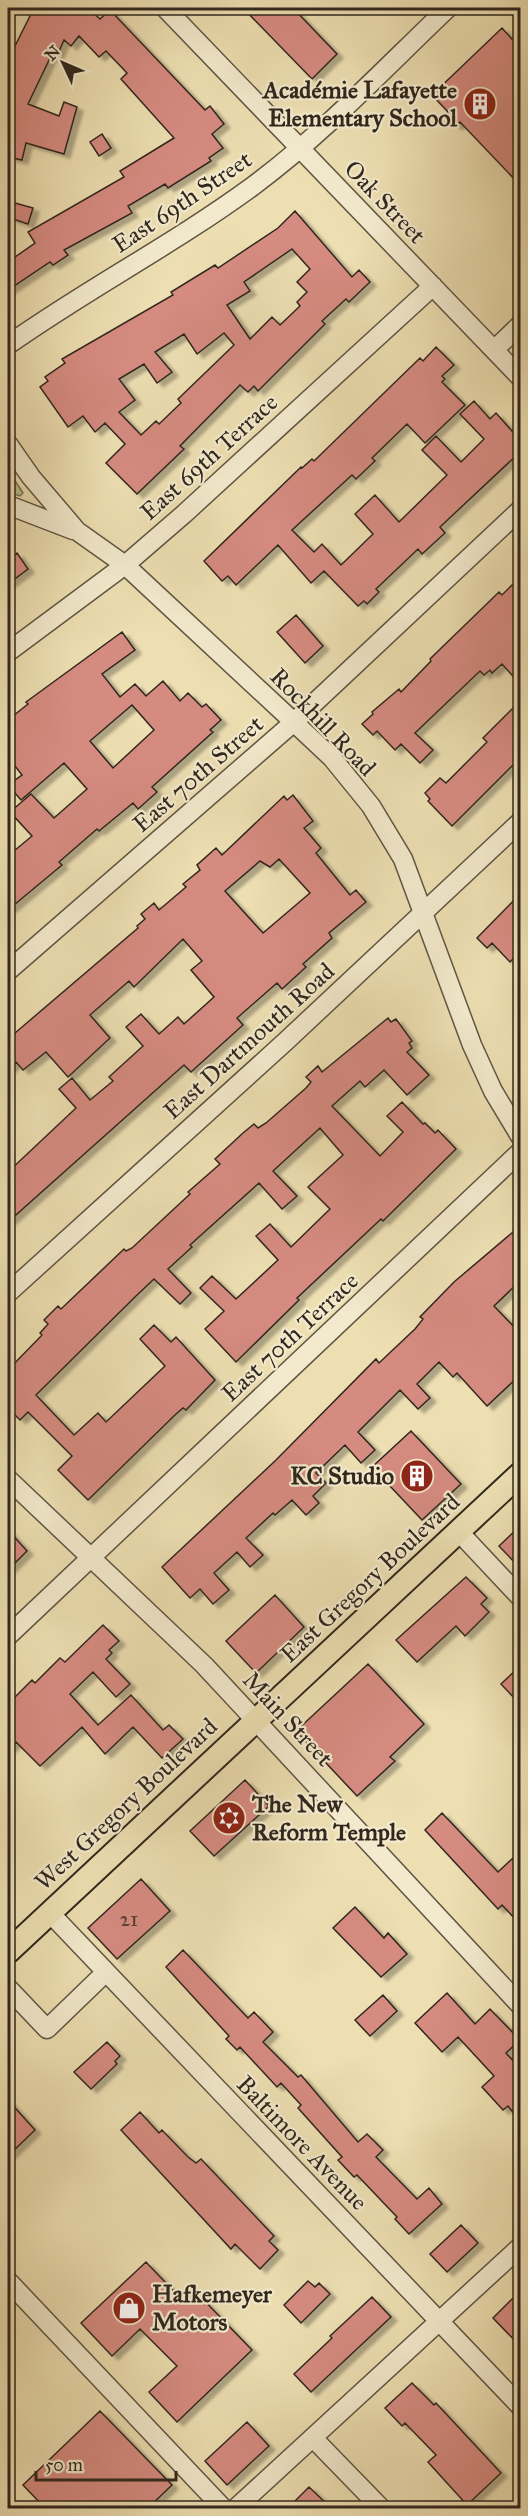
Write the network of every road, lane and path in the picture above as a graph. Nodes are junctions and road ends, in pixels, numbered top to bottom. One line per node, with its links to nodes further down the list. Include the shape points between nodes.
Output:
1 (165, 8): 3 (street, Oak Street)
2 (448, 8): 3 (street, East 69th Street)
3 (300, 148): 4 (street, Oak Street); 6 (street, East 69th Street, via 207,219)
4 (433, 286): 7 (street, Oak Street); 13 (street, East 69th Terrace)
5 (520, 325): 7 (street)
6 (8, 345)
7 (494, 350): 8 (street, Oak Street)
8 (520, 377)
9 (8, 444): 12 (street, Rockhill Road)
10 (8, 505): 12 (street)
11 (520, 510): 15 (street, East 70th Street)
12 (76, 531): 13 (street, Rockhill Road)
13 (125, 565): 14 (street, East 69th Terrace); 15 (street, Rockhill Road)
14 (8, 652)
15 (294, 722): 17 (street, Rockhill Road, via 332,758 370,806 403,859); 18 (street, East 70th Street)
16 (520, 822): 17 (street, East Dartmouth Road)
17 (422, 915): 19 (street, Rockhill Road, via 472,1046); 21 (street, East Dartmouth Road)
18 (8, 971)
19 (520, 1136)
20 (520, 1152): 25 (street, East 70th Terrace)
21 (8, 1293)
22 (520, 1474): 24 (main road, East Gregory Boulevard)
23 (8, 1479): 25 (street, Main Street)
24 (459, 1532): 26 (street); 28 (main road, East Gregory Boulevard)
25 (91, 1556): 27 (street, East 70th Terrace); 28 (street, Main Street)
26 (520, 1597)
27 (8, 1636)
28 (256, 1720): 29 (main road, West Gregory Boulevard); 33 (street, Main Street)
29 (50, 1912): 30 (main road, West Gregory Boulevard); 31 (street, Baltimore Avenue)
30 (8, 1952)
31 (106, 1972): 32 (street, via 47,2029); 36 (street, Baltimore Avenue)
32 (8, 1988)
33 (520, 2004)
34 (520, 2247): 36 (street)
35 (8, 2281): 39 (street)
36 (439, 2322): 37 (street, Baltimore Avenue); 38 (street)
37 (520, 2406)
38 (313, 2438): 40 (street); 41 (street)
39 (223, 2508)
40 (236, 2508)
41 (381, 2508)

